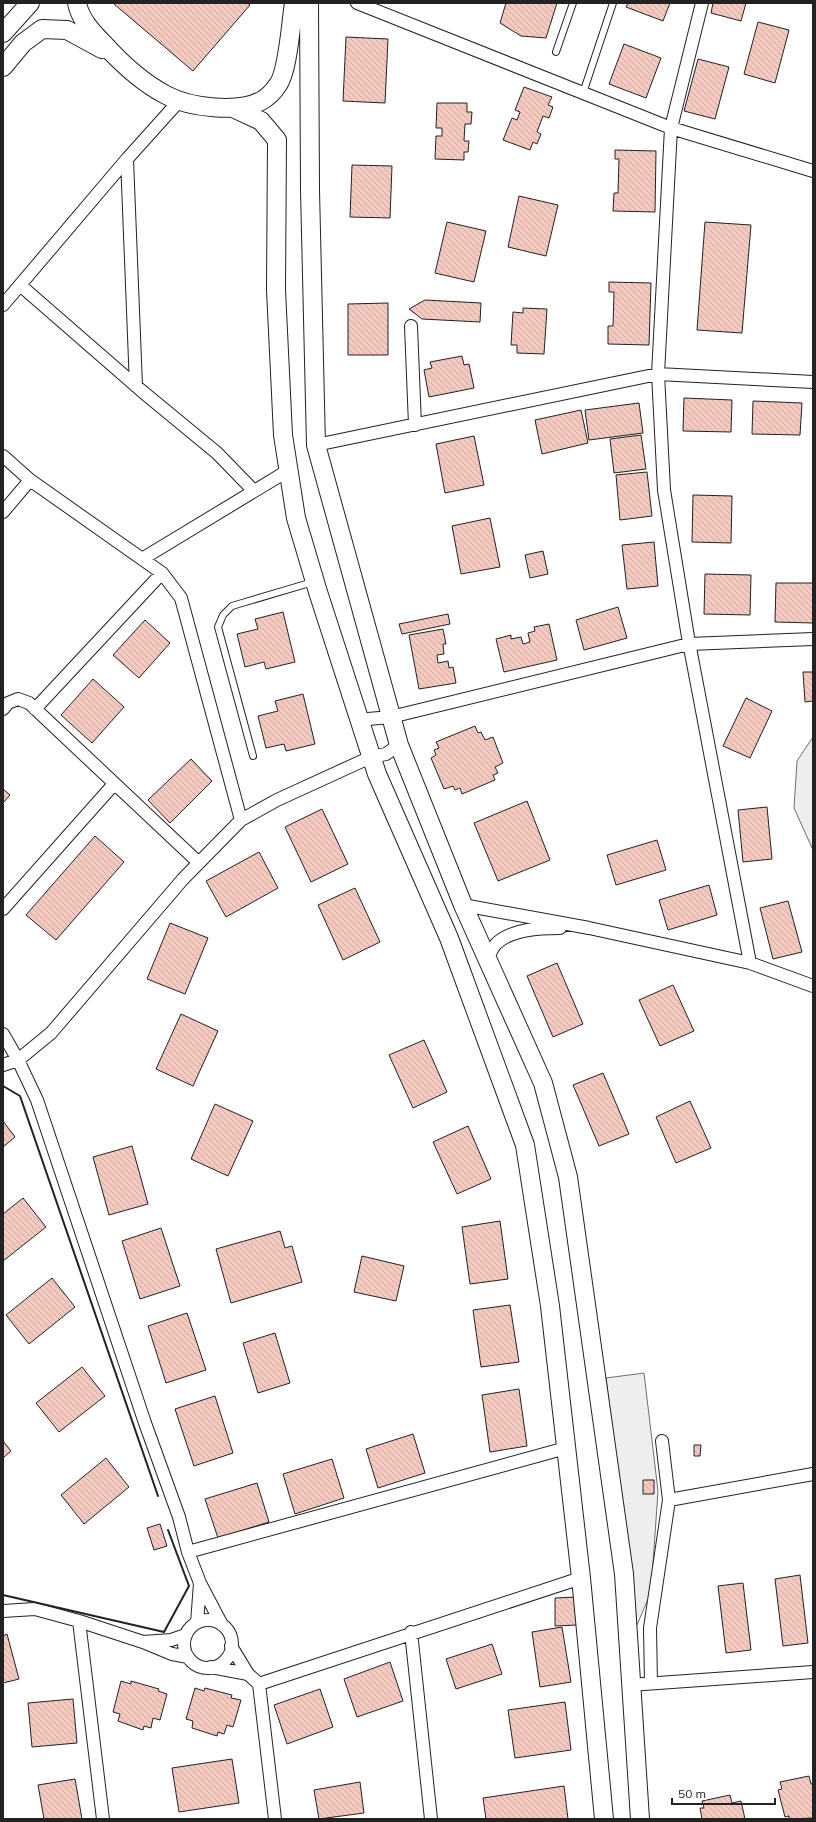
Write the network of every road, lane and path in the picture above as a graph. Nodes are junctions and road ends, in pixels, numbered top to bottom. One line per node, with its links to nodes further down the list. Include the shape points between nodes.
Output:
1 (30, 3): 9 (main road)
2 (77, 3): 11 (main road, via 79,12 91,30)
3 (294, 3): 15 (main road, via 285,67 278,85 262,100)
4 (309, 3): 26 (main road)
5 (357, 3): 13 (street)
6 (573, 3): 10 (lane)
7 (613, 3): 13 (lane)
8 (702, 3): 16 (street)
9 (3, 33)
10 (556, 52)
11 (113, 55): 12 (main road, via 67,30 42,29 23,43); 14 (main road, via 143,80 167,96)
12 (3, 67)
13 (583, 92): 16 (street)
14 (180, 100): 15 (main road); 17 (street)
15 (233, 108): 28 (main road, via 261,121 277,140 276,290 283,436)
16 (671, 128): 18 (street); 22 (street)
17 (126, 159): 19 (street); 24 (street)
18 (813, 171)
19 (20, 285): 20 (street); 24 (street)
20 (3, 305)
21 (411, 326): 25 (street)
22 (658, 374): 23 (street); 25 (street); 36 (street, via 664,490)
23 (813, 382)
24 (136, 386): 30 (street, via 218,453)
25 (415, 425): 26 (street)
26 (316, 445): 39 (main road)
27 (3, 456): 29 (street)
28 (289, 470): 30 (street); 34 (main road, via 296,518)
29 (30, 480): 31 (street); 32 (street)
30 (254, 490): 32 (street)
31 (3, 512)
32 (142, 559): 33 (street)
33 (162, 573): 37 (street); 45 (street, via 181,598)
34 (314, 581): 40 (main road); 42 (lane, via 232,606 218,626)
35 (813, 639): 36 (street)
36 (689, 644): 39 (street); 51 (street)
37 (35, 709): 38 (street, via 29,703 18,699 8,703); 44 (street)
38 (3, 710)
39 (391, 717): 40 (street, via 368,719); 41 (main road)
40 (360, 724): 43 (main road)
41 (399, 745): 43 (street, via 386,754); 47 (main road)
42 (253, 756)
43 (371, 758): 45 (street, via 277,800); 57 (main road, via 449,938 525,1145 550,1306)
44 (114, 784): 46 (street); 48 (street)
45 (241, 820): 46 (street)
46 (199, 863): 54 (street, via 51,1033)
47 (463, 905): 49 (street); 50 (main road)
48 (3, 909)
49 (589, 928): 50 (street, via 546,928 514,933 496,943); 51 (street)
50 (487, 959): 77 (main road, via 543,1084 568,1177 624,1574)
51 (750, 963): 52 (street)
52 (813, 986)
53 (3, 1034): 54 (street)
54 (18, 1060): 55 (street); 60 (street, via 38,1100)
55 (3, 1065)
56 (662, 1441): 59 (street)
57 (566, 1448): 60 (street); 61 (main road)
58 (813, 1474): 59 (street)
59 (669, 1500): 75 (street, via 650,1628)
60 (188, 1552): 62 (street)
61 (581, 1578): 67 (street); 81 (main road)
62 (200, 1583): 65 (street); 66 (street)
63 (3, 1611): 64 (street, via 35,1609)
64 (79, 1621): 69 (street); 78 (street)
65 (197, 1623): 66 (street, via 209,1620); 68 (street)
66 (222, 1625): 70 (street, via 230,1634)
67 (411, 1632): 76 (street); 80 (street)
68 (186, 1635): 69 (street, via 171,1640); 71 (street, via 185,1650)
69 (142, 1642): 71 (street)
70 (231, 1646): 72 (street, via 226,1658 220,1664); 74 (street)
71 (188, 1658): 72 (street, via 195,1664)
72 (211, 1667): 74 (street)
73 (813, 1672): 75 (street)
74 (248, 1674): 76 (street)
75 (652, 1683): 77 (street)
76 (259, 1684): 79 (street)
77 (630, 1685): 82 (main road)
78 (103, 1819)
79 (275, 1819)
80 (431, 1819)
81 (604, 1819)
82 (640, 1819)

